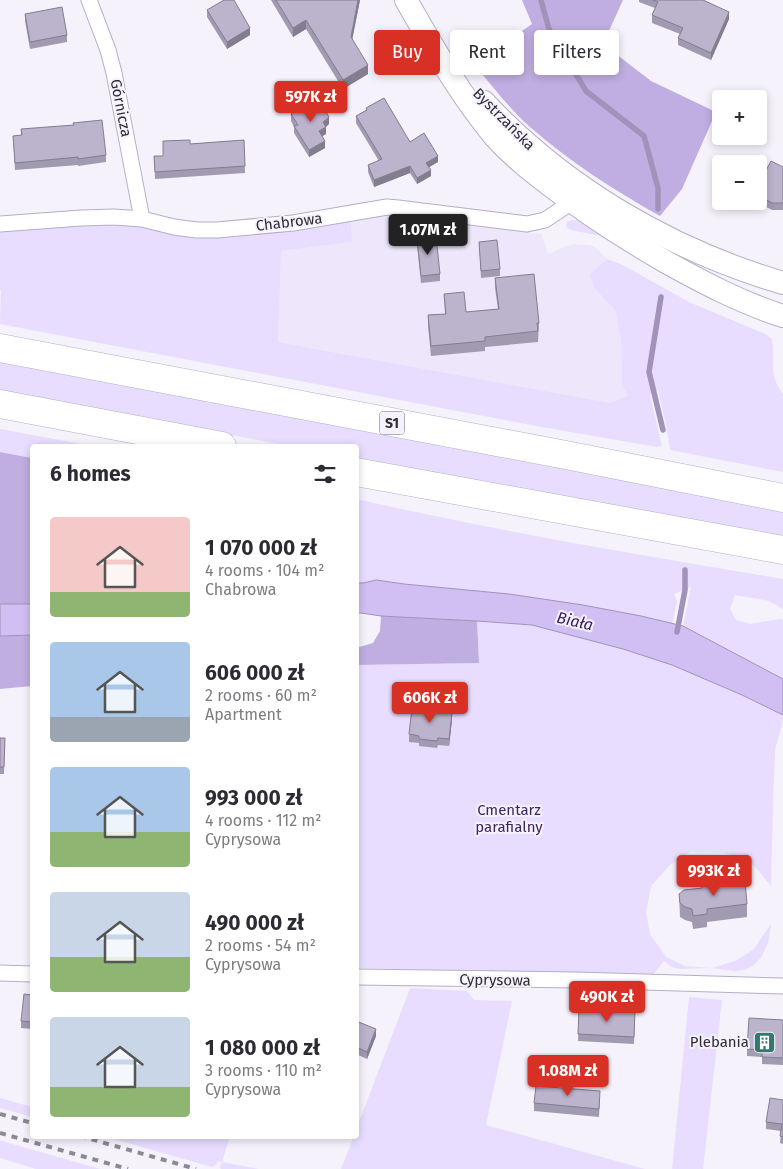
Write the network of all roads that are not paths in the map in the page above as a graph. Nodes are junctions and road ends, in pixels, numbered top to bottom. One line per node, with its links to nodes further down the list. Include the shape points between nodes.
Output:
1 (89, 0): 5 (street, Górnicza, via 114,73)
2 (406, 0): 3 (main road, Bystrzańska, via 473,90 500,119); 4 (main road, Bystrzańska, via 464,96 495,136 530,170)
3 (599, 199): 4 (street); 7 (main road, Bystrzańska, via 650,229 701,253)
4 (572, 202): 5 (street, Chabrowa, via 545,220 527,224 398,208 217,230 174,227); 8 (main road, Bystrzańska, via 612,230 688,274 731,296)
5 (142, 219): 6 (street, Chabrowa, via 81,218)
6 (0, 224)
7 (783, 283)
8 (783, 316)
9 (0, 348): 13 (highway, S1)
10 (0, 404): 11 (highway)
11 (211, 444)
12 (359, 473): 14 (highway)
13 (783, 498)
14 (778, 551)
15 (0, 973): 16 (street)
16 (30, 974)
17 (359, 977): 18 (street, Cyprysowa)
18 (783, 986)

